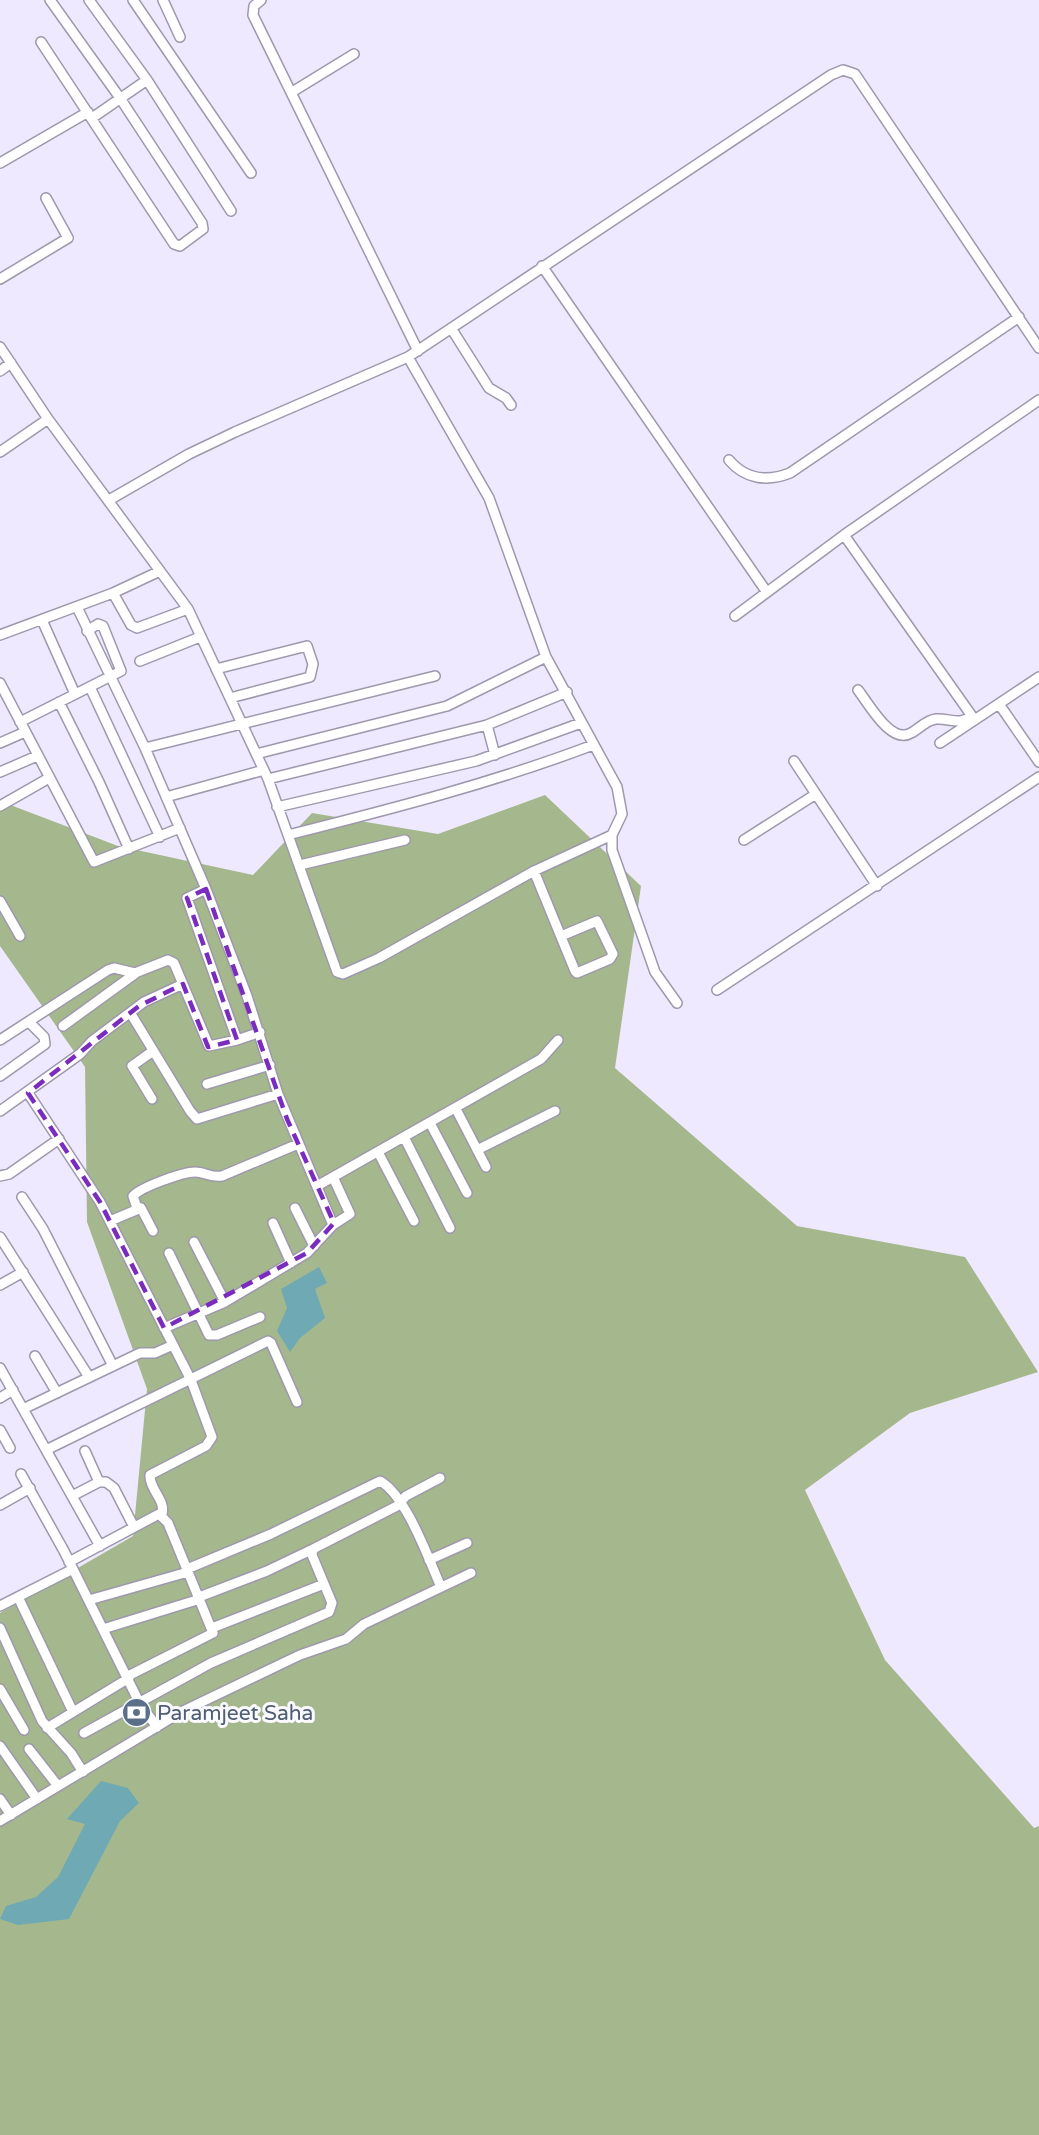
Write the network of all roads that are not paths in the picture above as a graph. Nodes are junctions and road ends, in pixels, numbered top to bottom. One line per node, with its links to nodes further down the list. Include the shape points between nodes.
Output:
1 (50, 0): 11 (street)
2 (89, 0): 9 (street)
3 (133, 0): 14 (street)
4 (163, 0): 6 (street)
5 (261, 0): 10 (street, via 254,6 253,15)
6 (180, 37)
7 (41, 42): 12 (street)
8 (354, 54): 10 (street)
9 (147, 80): 11 (street); 16 (street)
10 (292, 92): 23 (street)
11 (120, 98): 12 (street); 12 (street, via 204,226 180,246 174,244)
12 (90, 115): 13 (street)
13 (0, 163)
14 (251, 173)
15 (46, 198): 18 (street, via 68,238)
16 (231, 212)
17 (542, 266): 19 (street, via 831,75 848,71 855,74); 20 (street); 35 (street)
18 (0, 279)
19 (1019, 317): 22 (street); 31 (street, via 790,473 749,476)
20 (451, 328): 23 (street); 28 (street, via 489,388)
21 (0, 347): 25 (street)
22 (1039, 348)
23 (418, 351): 24 (street)
24 (408, 357): 32 (street, via 226,437); 44 (street, via 489,498)
25 (11, 363): 26 (street); 29 (street)
26 (0, 371)
27 (1039, 400): 33 (street)
28 (511, 405)
29 (48, 419): 30 (street); 32 (street)
30 (0, 452)
31 (729, 460)
32 (109, 500): 34 (street)
33 (844, 535): 35 (street); 59 (street)
34 (160, 571): 36 (street); 38 (street)
35 (766, 591): 39 (street)
36 (113, 593): 37 (street); 38 (street, via 131,625 137,628)
37 (77, 607): 40 (street); 41 (street)
38 (188, 609): 43 (street)
39 (735, 616)
40 (42, 620): 42 (street); 54 (street)
41 (87, 631): 47 (street); 47 (street, via 98,624 103,626 122,668)
42 (0, 635)
43 (200, 637): 45 (street); 46 (street)
44 (546, 657): 53 (street); 69 (street, via 447,706)
45 (140, 661)
46 (216, 669): 56 (street); 56 (street, via 307,646 313,664 310,677)
47 (110, 676): 51 (street); 68 (street)
48 (435, 676): 61 (street)
49 (1039, 677): 58 (street)
50 (0, 683): 55 (street)
51 (90, 687): 54 (street); 85 (street)
52 (858, 690): 59 (street, via 890,730 900,736 911,734 932,720 962,721)
53 (567, 692): 62 (street); 63 (street)
54 (75, 694): 57 (street)
55 (3, 696): 60 (street)
56 (230, 698): 61 (street)
57 (58, 702): 60 (street); 88 (street)
58 (999, 704): 59 (street); 73 (street)
59 (973, 717): 66 (street)
60 (20, 722): 64 (street)
61 (243, 722): 68 (street); 69 (street)
62 (581, 723): 67 (street); 70 (street)
63 (488, 725): 70 (street); 75 (street)
64 (25, 732): 65 (street); 71 (street)
65 (0, 743)
66 (940, 743)
67 (593, 745): 83 (street, via 431,799); 84 (street, via 621,798 622,814)
68 (145, 748): 79 (street)
69 (256, 754): 75 (street)
70 (495, 755): 81 (street)
71 (37, 756): 74 (street); 77 (street)
72 (794, 761): 78 (street)
73 (1039, 762)
74 (0, 772)
75 (266, 775): 79 (street); 81 (street)
76 (1039, 777): 91 (street)
77 (49, 778): 80 (street); 88 (street, via 92,860 97,862)
78 (816, 794): 87 (street); 91 (street)
79 (166, 796): 82 (street)
80 (0, 806)
81 (277, 807): 83 (street)
82 (180, 828): 85 (street); 92 (street)
83 (288, 835): 89 (street)
84 (612, 835): 90 (street); 99 (street, via 617,869 655,972)
85 (160, 837): 88 (street)
86 (405, 840): 89 (street)
87 (744, 840)
88 (129, 849)
89 (300, 865): 90 (street, via 334,970 342,974 379,958)
90 (534, 871): 95 (street)
91 (877, 886): 98 (street)
92 (206, 889): 103 (street); 105 (street, via 189,896 188,901)
93 (0, 901): 94 (street)
94 (20, 936)
95 (561, 936): 95 (street, via 597,921 612,957 577,973)
96 (136, 972): 97 (street, via 170,960); 101 (street, via 111,969); 102 (street)
97 (183, 984): 100 (street, via 149,999); 105 (street, via 209,1046)
98 (717, 990)
99 (677, 1003)
100 (131, 1014): 107 (street); 111 (street)
101 (29, 1022): 104 (street); 109 (street, via 44,1037 45,1044)
102 (63, 1026)
103 (260, 1032): 105 (street); 108 (street)
104 (0, 1040)
105 (237, 1040)
106 (558, 1040): 114 (street, via 541,1059)
107 (153, 1050): 112 (street, via 198,1119); 113 (street, via 132,1066)
108 (270, 1065): 110 (street); 112 (street)
109 (0, 1076)
110 (207, 1084)
111 (28, 1093): 115 (street); 119 (street)
112 (278, 1094): 120 (street)
113 (152, 1099)
114 (456, 1109): 117 (street); 121 (street)
115 (0, 1111)
116 (555, 1112): 121 (street)
117 (430, 1123): 118 (street); 127 (street)
118 (404, 1137): 122 (street); 135 (street)
119 (59, 1139): 124 (street, via 9,1174); 131 (street)
120 (298, 1143): 126 (street); 129 (street, via 222,1176 196,1172 143,1189 133,1196)
121 (477, 1150): 123 (street)
122 (378, 1152): 125 (street); 132 (street)
123 (486, 1167)
124 (0, 1176)
125 (333, 1177): 126 (street); 134 (street, via 350,1214)
126 (317, 1186): 134 (street)
127 (467, 1194)
128 (22, 1197): 151 (street, via 43,1229)
129 (137, 1208): 131 (street); 136 (street, via 142,1209)
130 (295, 1208): 139 (street)
131 (110, 1221): 148 (street)
132 (414, 1221)
133 (273, 1223): 142 (street)
134 (333, 1225): 139 (street)
135 (450, 1228)
136 (153, 1231)
137 (0, 1237): 140 (street)
138 (194, 1242): 145 (street)
139 (314, 1246): 142 (street)
140 (4, 1252): 143 (street)
141 (169, 1253): 146 (street)
142 (291, 1263): 145 (street)
143 (23, 1272): 144 (street); 153 (street)
144 (0, 1285)
145 (225, 1302): 146 (street)
146 (197, 1315): 147 (street, via 212,1336); 148 (street)
147 (260, 1317)
148 (164, 1328): 149 (street)
149 (173, 1345): 151 (street, via 155,1353 140,1353); 154 (street)
150 (35, 1356): 156 (street)
151 (113, 1366): 153 (street)
152 (0, 1368): 155 (street)
153 (89, 1377): 156 (street)
154 (190, 1380): 158 (street, via 270,1341); 162 (street); 171 (street, via 212,1440 150,1475 163,1506)
155 (12, 1390): 157 (street); 159 (street)
156 (57, 1393): 159 (street)
157 (0, 1398)
158 (297, 1402)
159 (23, 1409): 162 (street)
160 (0, 1430): 161 (street)
161 (10, 1448)
162 (46, 1450): 168 (street)
163 (85, 1451): 166 (street)
164 (21, 1474): 167 (street)
165 (440, 1478): 169 (street, via 406,1496)
166 (99, 1482): 168 (street); 172 (street, via 114,1488)
167 (30, 1488): 170 (street); 177 (street)
168 (72, 1496): 174 (street)
169 (400, 1504): 175 (street); 176 (street); 178 (street, via 380,1481)
170 (0, 1505)
171 (162, 1515): 172 (street); 178 (street)
172 (134, 1527): 174 (street)
173 (467, 1543): 176 (street)
174 (100, 1546): 177 (street)
175 (313, 1549): 180 (street, via 312,1556); 183 (street)
176 (429, 1560): 181 (street)
177 (71, 1565): 182 (street); 184 (street)
178 (187, 1570): 183 (street); 184 (street)
179 (471, 1573): 181 (street)
180 (324, 1584): 187 (street); 191 (street, via 333,1606 329,1612 211,1663)
181 (441, 1587): 193 (street, via 364,1624 346,1639 300,1655)
182 (18, 1597): 185 (street); 192 (street)
183 (199, 1598): 187 (street); 188 (street)
184 (89, 1600): 188 (street)
185 (0, 1606)
186 (0, 1628): 194 (street)
187 (212, 1628): 189 (street, via 211,1634)
188 (103, 1629): 189 (street)
189 (128, 1677): 191 (street); 192 (street)
190 (0, 1689): 195 (street)
191 (139, 1702): 193 (street); 196 (street)
192 (74, 1712): 194 (street)
193 (157, 1727): 199 (street)
194 (47, 1728): 199 (street)
195 (24, 1730)
196 (84, 1733)
197 (0, 1746): 202 (street)
198 (29, 1749): 200 (street)
199 (82, 1772): 200 (street)
200 (57, 1786): 202 (street)
201 (0, 1799): 203 (street)
202 (37, 1799): 203 (street)
203 (11, 1815): 204 (street)
204 (0, 1821)

